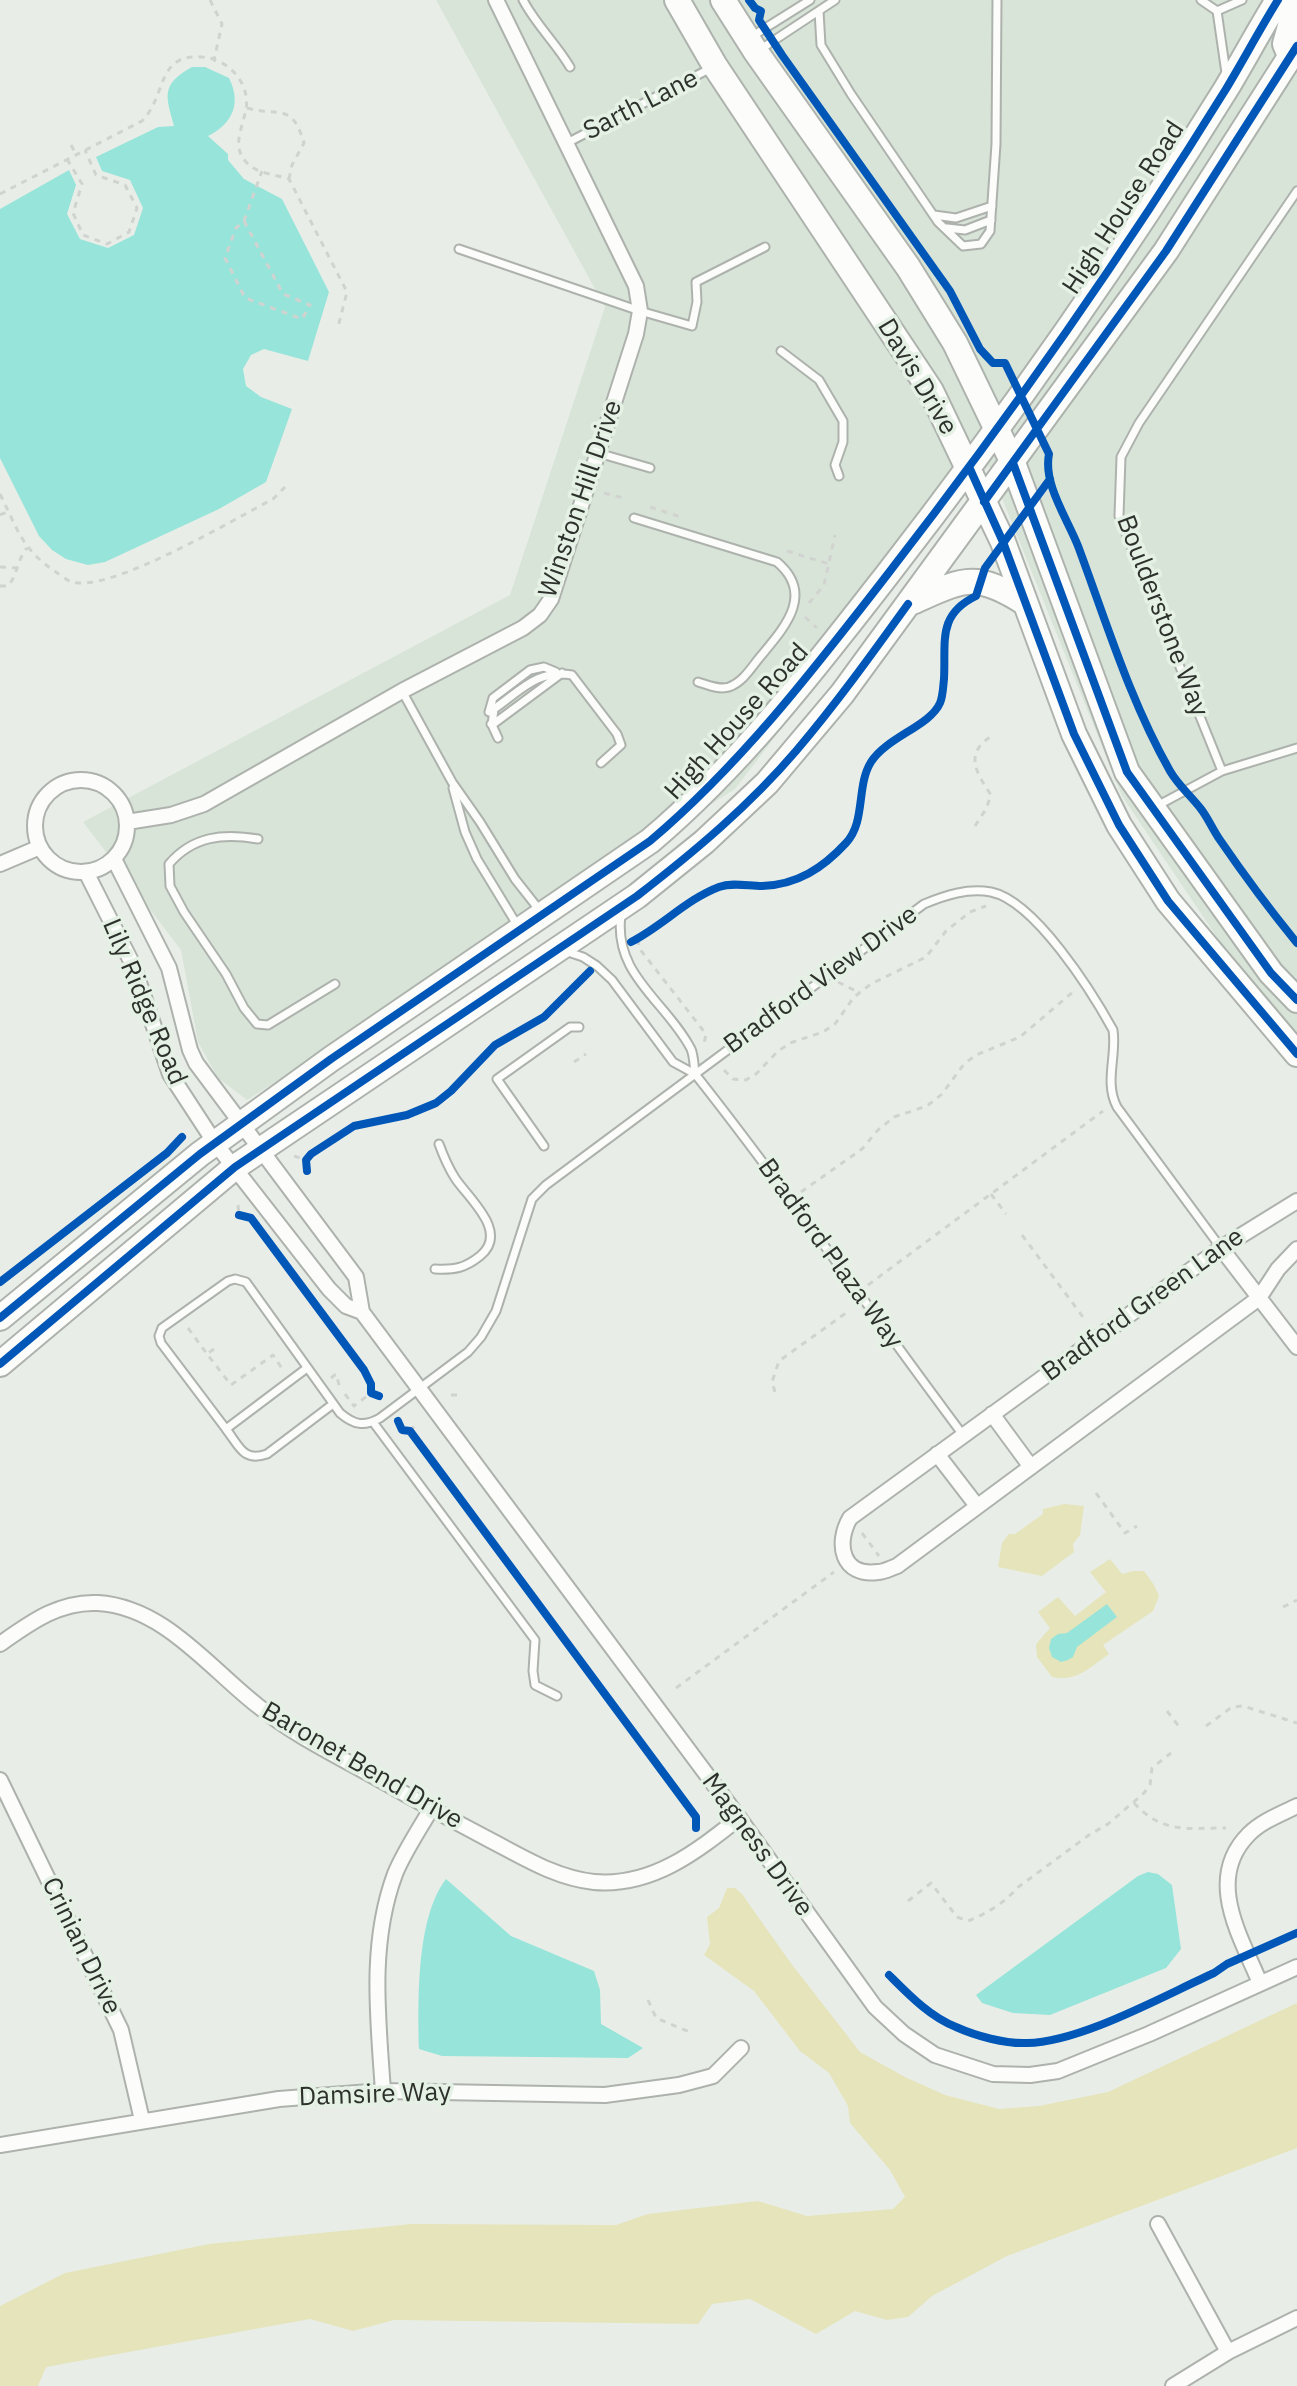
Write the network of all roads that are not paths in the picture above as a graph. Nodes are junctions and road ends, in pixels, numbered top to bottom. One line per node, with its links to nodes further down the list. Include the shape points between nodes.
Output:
1 (496, 0): 19 (street, Winston Hill Drive)
2 (523, 0): 17 (lane)
3 (677, 0): 16 (main road, Davis Drive)
4 (723, 0): 14 (main road, Davis Drive)
5 (810, 0): 14 (lane)
6 (835, 0): 12 (lane)
7 (997, 0): 21 (lane)
8 (1201, 0): 13 (lane)
9 (1242, 0): 13 (lane)
10 (1278, 0): 18 (main road, High House Road)
11 (1297, 1): 15 (main road, via 1285,44)
12 (819, 11): 14 (lane); 22 (lane, via 821,45)
13 (1217, 11): 18 (lane)
14 (752, 45): 29 (main road, Davis Drive, via 908,267 955,343)
15 (1295, 55): 31 (main road, High House Road, via 1166,251)
16 (715, 66): 19 (lane, Sarth Lane); 33 (main road, Davis Drive, via 931,391)
17 (570, 67)
18 (1227, 87): 29 (main road, High House Road)
19 (567, 143): 27 (street, Winston Hill Drive, via 636,286)
20 (1297, 191): 46 (lane, Boulderstone Way, via 1121,457 1119,516)
21 (992, 206): 22 (lane, via 956,218); 23 (lane)
22 (934, 215): 24 (lane)
23 (991, 220): 24 (lane, via 965,230); 24 (lane, via 981,244 963,246)
24 (945, 228)
25 (765, 247): 27 (lane, via 696,282 692,326)
26 (459, 249): 27 (lane)
27 (640, 311): 30 (street, Winston Hill Drive)
28 (781, 351): 34 (lane, via 819,380 843,421 835,465)
29 (997, 430): 31 (main road, Davis Drive); 33 (main road, High House Road)
30 (598, 453): 32 (lane); 41 (street, Winston Hill Drive, via 551,599 540,615)
31 (1013, 463): 35 (main road, High House Road); 48 (main road, Davis Drive, via 1127,772)
32 (650, 468)
33 (970, 469): 35 (main road, Davis Drive); 56 (main road, High House Road, via 792,697 693,805)
34 (839, 476)
35 (984, 502): 37 (main road, Davis Drive); 38 (main road, High House Road)
36 (634, 518): 40 (lane, via 777,562 789,574 793,614 749,671 730,687)
37 (1025, 603): 38 (main road, via 982,580 957,583); 62 (main road, Davis Drive, via 1074,734 1119,825 1168,901)
38 (908, 604): 55 (main road, High House Road, via 767,783 682,861)
39 (559, 672): 42 (lane); 42 (lane, via 530,670 493,698 488,716); 45 (lane, via 572,675 617,734 621,745)
40 (698, 682)
41 (402, 691): 47 (lane); 49 (street, Winston Hill Drive, via 204,804)
42 (492, 725): 43 (lane)
43 (498, 738)
44 (1297, 748): 46 (lane)
45 (601, 763)
46 (1222, 771): 48 (lane)
47 (452, 782): 56 (lane); 57 (lane, via 477,859)
48 (1153, 809): 60 (main road, Davis Drive, via 1271,973)
49 (127, 822): 51 (street, via 109,790 73,781 52,791 38,811); 52 (street, via 126,837)
50 (258, 839): 59 (lane, via 232,835 200,841 169,864 170,886 257,1024 268,1025)
51 (40, 847): 53 (street); 54 (street, via 57,866)
52 (114, 859): 54 (street); 64 (street, Lily Ridge Road, via 169,968 196,1063)
53 (0, 864)
54 (86, 872): 65 (street, Lily Ridge Road, via 139,980 170,1074)
55 (622, 905): 58 (main road, High House Road); 63 (lane, Bradford Plaza Way, via 621,949 692,1051)
56 (543, 916): 57 (main road, High House Road)
57 (521, 931): 64 (main road, High House Road)
58 (559, 949): 63 (lane, Bradford Plaza Way, via 597,966 673,1062); 68 (main road, High House Road)
59 (335, 984)
60 (1297, 1000)
61 (579, 1027): 67 (lane, via 570,1027 497,1079)
62 (1297, 1054)
63 (695, 1074): 71 (lane, Bradford View Drive, via 924,904 942,896 994,893 1042,927 1113,1030 1111,1095); 80 (lane, Bradford View Drive, via 532,1199 496,1311 481,1337); 85 (lane, Bradford Plaza Way)
64 (240, 1124): 65 (main road, High House Road); 68 (street, Lily Ridge Road)
65 (215, 1143): 69 (street, Lily Ridge Road); 76 (main road, High House Road)
66 (439, 1144): 73 (lane, via 453,1176 487,1219 491,1240 466,1267)
67 (544, 1146)
68 (260, 1151): 69 (main road, High House Road); 75 (street, Magness Drive, via 356,1277)
69 (235, 1167): 75 (street, Magness Drive, via 329,1289 346,1306); 78 (main road, High House Road)
70 (1297, 1201): 71 (street, Bradford Green Lane)
71 (1221, 1248): 74 (street); 82 (street, Bradford Green Lane)
72 (1297, 1249): 74 (street, Bradford Green Lane)
73 (435, 1269)
74 (1259, 1298): 77 (street); 87 (street, Bradford Green Lane)
75 (362, 1312): 80 (street, Magness Drive)
76 (0, 1318)
77 (1297, 1347)
78 (0, 1364)
79 (307, 1368): 81 (lane); 84 (lane); 84 (lane, via 241,1280 228,1281 162,1328 161,1343)
80 (419, 1387): 83 (lane, Bradford View Drive); 94 (street, Magness Drive)
81 (333, 1404): 83 (lane, via 350,1421); 84 (lane, via 254,1459)
82 (992, 1414): 85 (street, Bradford Green Lane); 87 (street)
83 (373, 1422): 90 (lane, via 535,1640 535,1685)
84 (226, 1429)
85 (963, 1435): 86 (street, Bradford Green Lane)
86 (937, 1454): 88 (street); 88 (street, Bradford Green Lane, via 850,1518 840,1543 847,1561 866,1572 897,1566)
87 (1031, 1467): 88 (street, Bradford Green Lane)
88 (977, 1506)
89 (0, 1644): 93 (street, Baronet Bend Drive, via 35,1619 79,1604 99,1603 142,1614 299,1734)
90 (557, 1696)
91 (0, 1780): 99 (street, Crinian Drive, via 121,2030)
92 (1297, 1806): 96 (street, via 1249,1833 1229,1874 1226,1889 1232,1918)
93 (431, 1809): 94 (street, Baronet Bend Drive, via 537,1865 594,1882 651,1876 683,1860); 98 (street, via 396,1873 381,1928 376,1968)
94 (739, 1818): 96 (street, Magness Drive, via 875,2007 935,2055 993,2074 1058,2071)
95 (1297, 1967): 96 (street, Magness Drive)
96 (1260, 1983)
97 (741, 2048): 98 (street, Damsire Way, via 713,2076 605,2095)
98 (383, 2091): 99 (street, Damsire Way, via 279,2099)
99 (142, 2120): 100 (street, Damsire Way)
100 (0, 2145)
101 (1158, 2224): 103 (street)
102 (1297, 2318): 103 (street)
103 (1228, 2352): 104 (street)
104 (1173, 2386)

